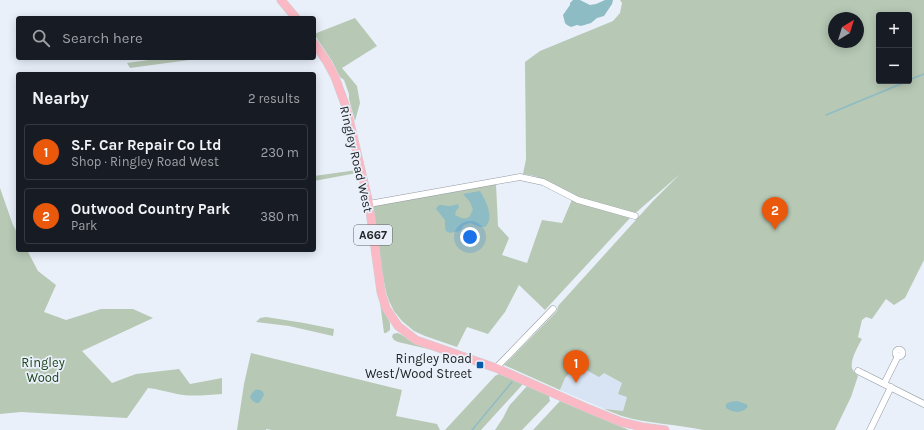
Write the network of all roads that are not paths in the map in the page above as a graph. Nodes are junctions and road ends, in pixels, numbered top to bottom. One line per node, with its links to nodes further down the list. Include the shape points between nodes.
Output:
1 (281, 0): 2 (main road)
2 (294, 16)
3 (316, 46): 4 (main road, Ringley Road West / A667, via 336,78 342,94)
4 (369, 204): 5 (street, via 520,177 543,182 578,200); 8 (main road, Ringley Road West / A667, via 381,292 386,308 398,326 416,340)
5 (635, 216)
6 (553, 309): 8 (street)
7 (898, 356): 10 (street)
8 (496, 368): 13 (main road, Ringley Road West / A667, via 621,422)
9 (858, 371): 10 (street)
10 (884, 384): 11 (street)
11 (890, 387): 12 (street); 14 (street)
12 (924, 404)
13 (665, 430)
14 (870, 430)

